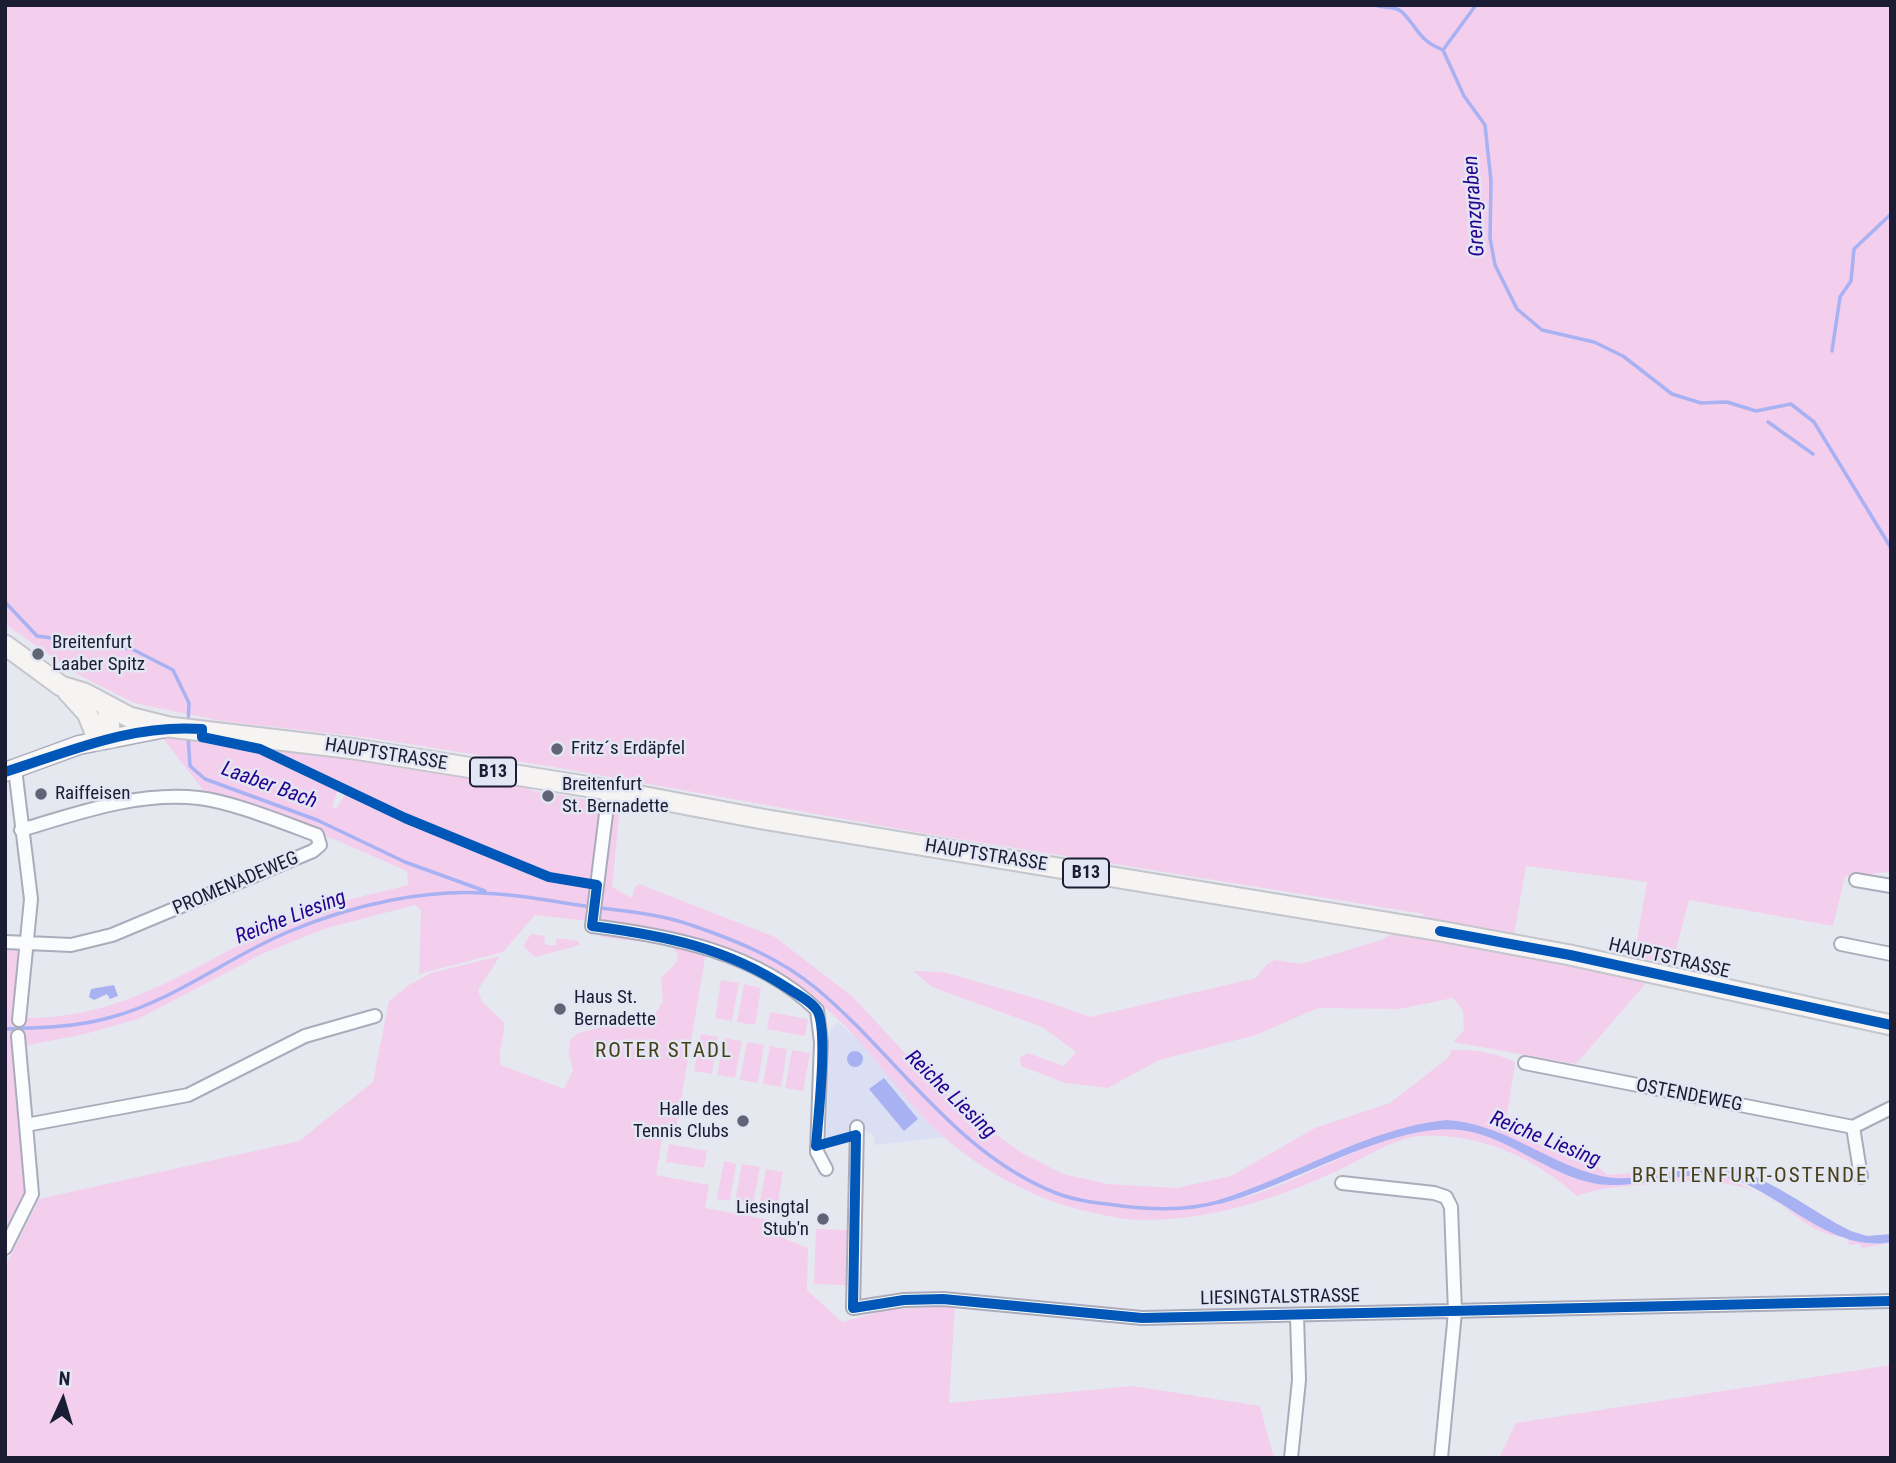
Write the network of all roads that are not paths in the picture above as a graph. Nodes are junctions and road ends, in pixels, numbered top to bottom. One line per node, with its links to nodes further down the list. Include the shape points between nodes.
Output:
1 (5, 645): 2 (main road, B13)
2 (61, 686): 3 (main road, B13, via 84,693); 5 (main road)
3 (107, 708): 4 (main road, B13); 5 (main road)
4 (170, 727): 5 (main road); 7 (main road, HAUPTSTRASSE / B13, via 355,749)
5 (104, 739): 6 (main road)
6 (10, 770): 8 (street)
7 (609, 790): 17 (main road, HAUPTSTRASSE / B13, via 1508,943); 24 (street, via 592,926 663,935 723,954 773,979 817,1010 821,1042 816,1146)
8 (21, 830): 12 (street, via 30,899); 12 (street, PROMENADEWEG, via 121,803 184,797 221,803 320,839 313,851 113,935 71,945)
9 (1856, 880): 10 (street)
10 (1891, 886)
11 (5, 942): 12 (street, PROMENADEWEG)
12 (26, 943): 16 (street)
13 (1841, 944): 14 (street)
14 (1891, 954)
15 (375, 1016): 21 (street, via 305,1036 188,1095)
16 (19, 1020)
17 (1891, 1025)
18 (18, 1036): 21 (street)
19 (1525, 1063): 23 (street, OSTENDEWEG)
20 (1891, 1108): 23 (street)
21 (26, 1125): 27 (street, via 32,1194)
22 (857, 1127): 30 (street, LIESINGTALSTRASSE, via 853,1308 943,1299 1142,1318)
23 (1853, 1127): 25 (street)
24 (827, 1169)
25 (1861, 1177)
26 (1342, 1183): 29 (street, via 1446,1197 1451,1208)
27 (5, 1248)
28 (1891, 1301): 29 (street, LIESINGTALSTRASSE)
29 (1455, 1312): 30 (street, LIESINGTALSTRASSE); 32 (street)
30 (1297, 1316): 31 (street, via 1299,1380)
31 (1291, 1458)
32 (1441, 1458)

